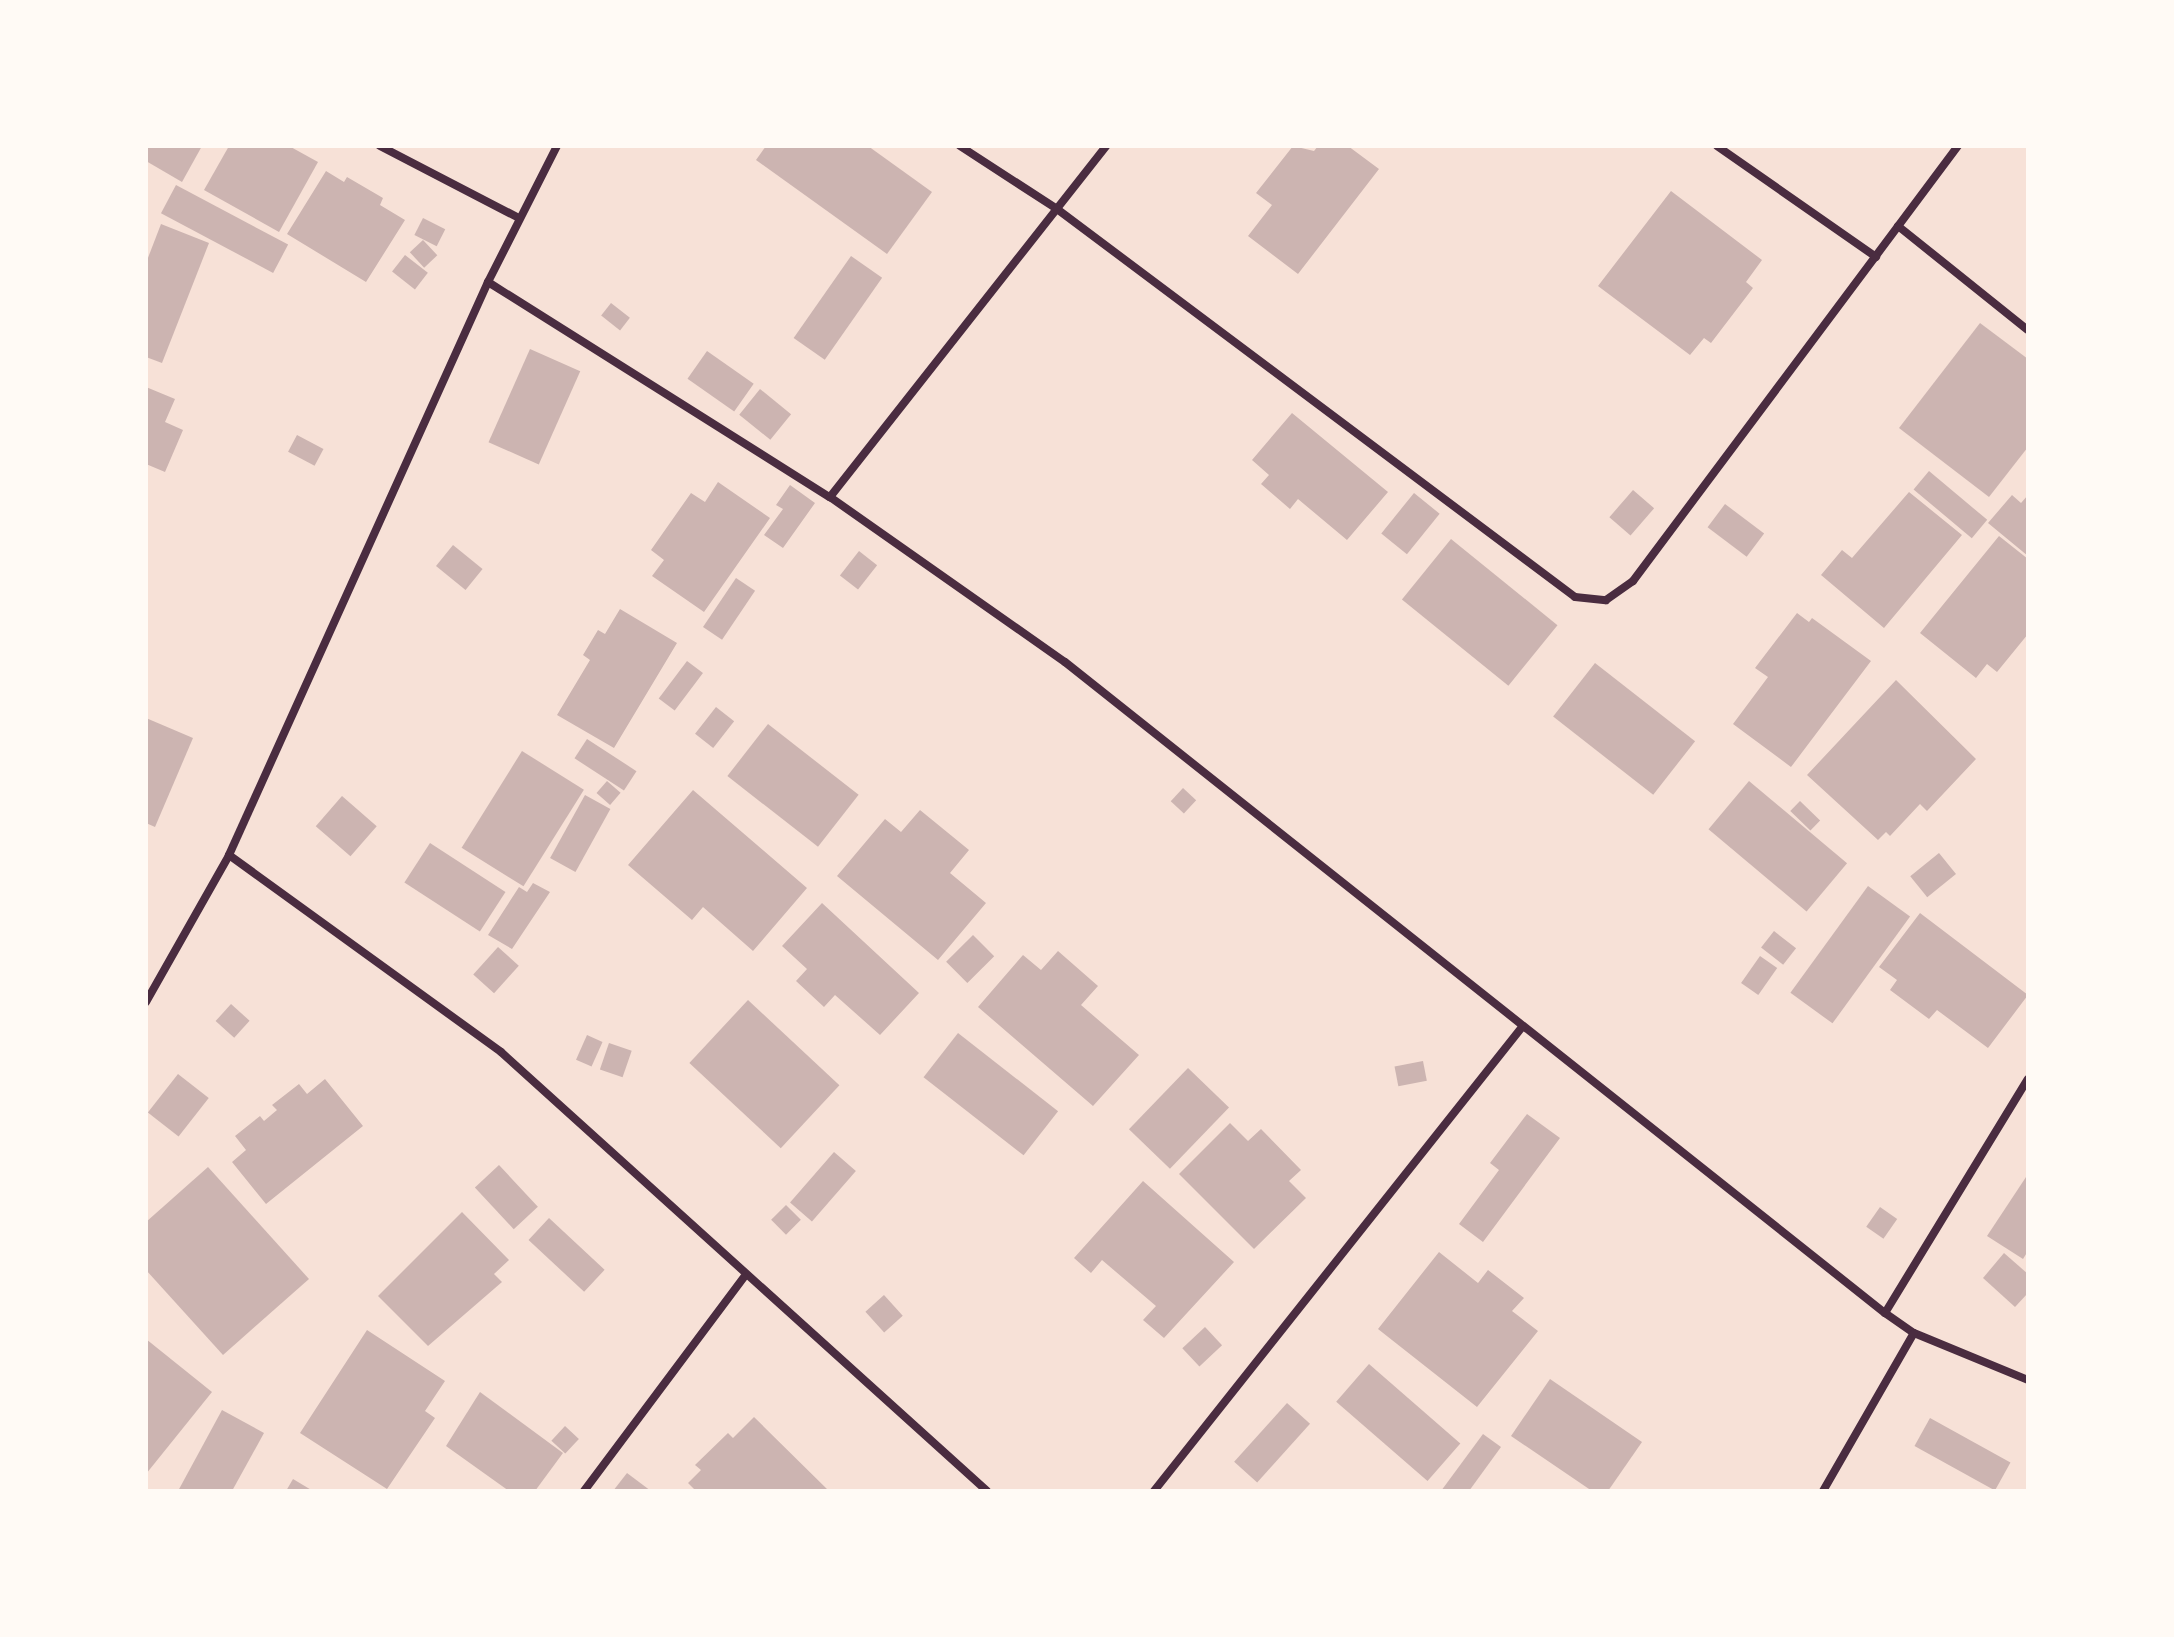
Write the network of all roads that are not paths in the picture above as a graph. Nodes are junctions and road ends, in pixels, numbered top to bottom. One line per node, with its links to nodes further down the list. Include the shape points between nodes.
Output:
1 (380, 146): 8 (street)
2 (557, 146): 8 (street)
3 (960, 146): 7 (street)
4 (1106, 146): 7 (street)
5 (1717, 146): 10 (street)
6 (1958, 146): 9 (street)
7 (1057, 209): 10 (street, via 1575,597 1606,600 1633,581); 13 (street)
8 (519, 218): 11 (street)
9 (1898, 226): 10 (street); 12 (street)
10 (1876, 257)
11 (488, 282): 13 (street); 14 (street)
12 (2028, 330)
13 (830, 497): 16 (street, via 1065,662)
14 (229, 855): 15 (street); 18 (street, via 501,1052)
15 (146, 1002)
16 (1522, 1027): 19 (street); 24 (street)
17 (2028, 1079): 19 (street)
18 (744, 1277): 22 (street); 23 (street)
19 (1885, 1313): 20 (street)
20 (1914, 1333): 21 (street); 25 (street)
21 (2028, 1380)
22 (584, 1491)
23 (987, 1491)
24 (1154, 1491)
25 (1823, 1491)

